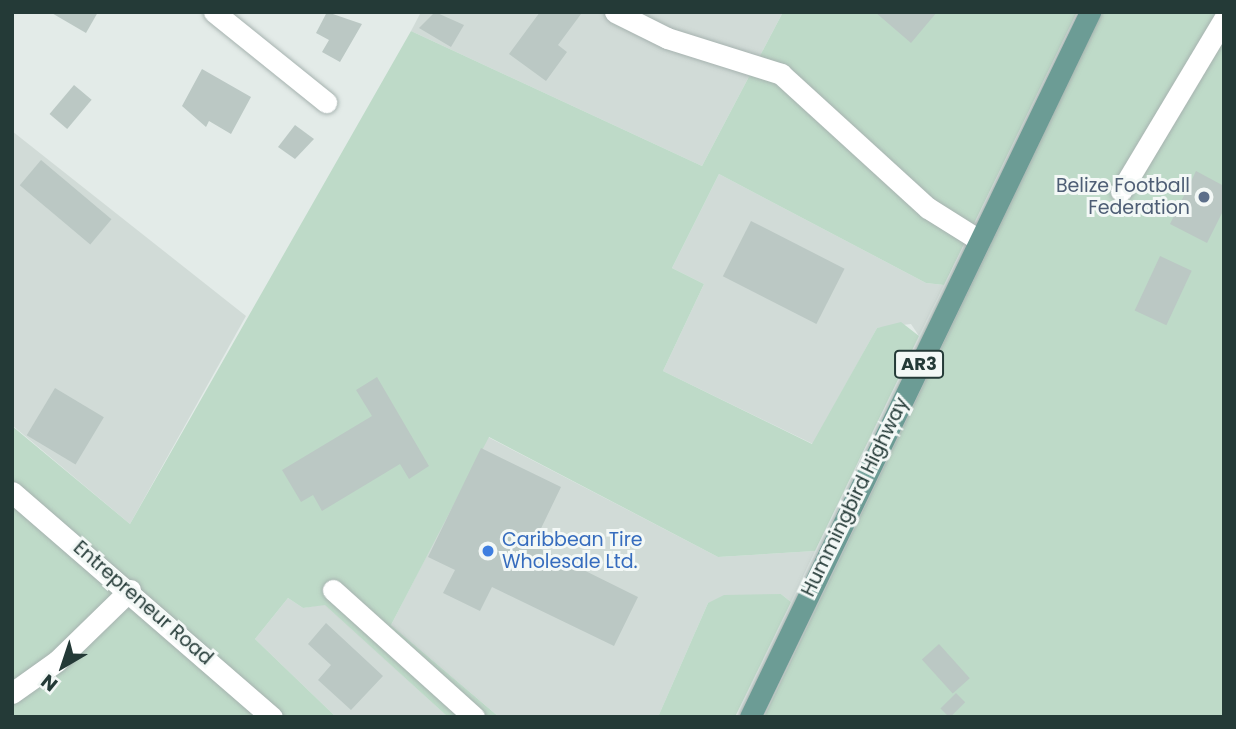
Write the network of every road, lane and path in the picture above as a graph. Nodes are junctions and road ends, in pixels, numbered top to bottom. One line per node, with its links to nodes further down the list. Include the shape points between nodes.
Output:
1 (214, 12): 5 (street)
2 (615, 12): 7 (street, via 667,38 781,74 928,208)
3 (1090, 12): 7 (main road, Hummingbird Highway / AR3)
4 (1224, 19): 6 (street)
5 (326, 102)
6 (1121, 191)
7 (979, 240): 14 (main road, Hummingbird Highway / AR3)
8 (12, 492): 9 (street, Entrepreneur Road)
9 (130, 590): 11 (street, via 57,661); 12 (street, Entrepreneur Road)
10 (333, 590): 13 (street)
11 (12, 692)
12 (272, 717)
13 (474, 717)
14 (750, 717)

